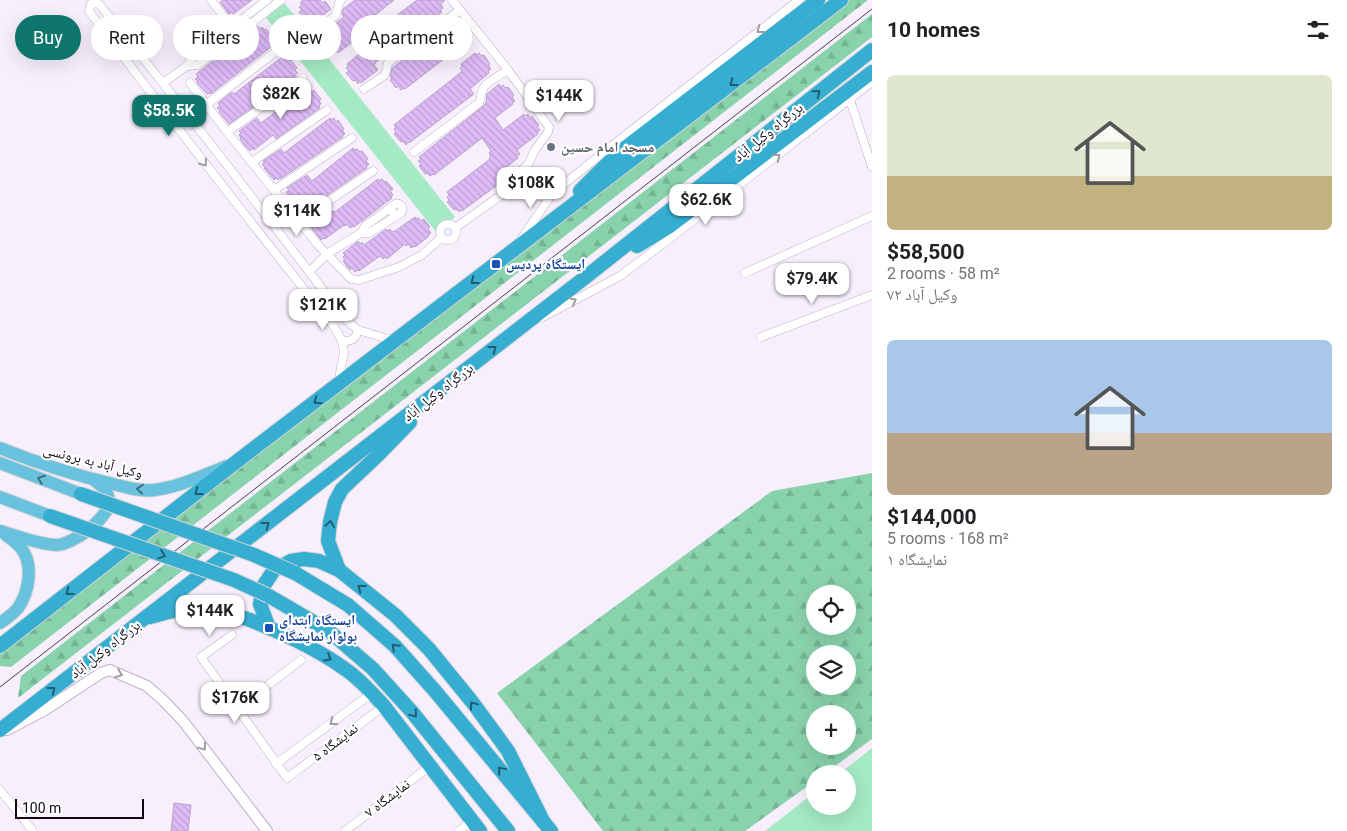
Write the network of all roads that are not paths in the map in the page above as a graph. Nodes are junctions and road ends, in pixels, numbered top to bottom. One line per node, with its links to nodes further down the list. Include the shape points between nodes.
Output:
1 (211, 0): 11 (street)
2 (281, 0): 9 (street)
3 (341, 0): 13 (street)
4 (452, 0): 10 (street)
5 (799, 0): 38 (street, one-way to 38)
6 (818, 0): 44 (highway, via 617,154)
7 (841, 0): 44 (highway, one-way to 44)
8 (265, 1): 9 (street); 12 (street)
9 (270, 9): 17 (street, via 198,65)
10 (460, 10): 18 (street); 24 (street, via 390,61 385,75)
11 (222, 15)
12 (248, 15)
13 (336, 15)
14 (872, 50): 51 (highway, بزرگراه وکیل آباد, one-way to 14)
15 (269, 57): 26 (street)
16 (192, 60): 17 (street)
17 (187, 66): 22 (street)
18 (508, 70): 30 (street, via 484,86 479,103); 34 (street, via 549,127 530,163)
19 (872, 72): 51 (highway, via 670,226)
20 (303, 78): 28 (street)
21 (872, 82): 25 (street)
22 (163, 83): 40 (street); 42 (street, one-way to 42, via 99,4 91,4 89,11)
23 (190, 83): 26 (street)
24 (364, 89)
25 (850, 100): 32 (street); 54 (street, one-way to 25, via 620,276)
26 (206, 105): 28 (street)
27 (327, 110): 31 (street)
28 (227, 132): 31 (street)
29 (352, 138): 37 (street)
30 (414, 152)
31 (252, 162): 37 (street)
32 (872, 167)
33 (373, 171): 41 (street)
34 (518, 175): 35 (street, via 510,179); 36 (street, via 524,181)
35 (511, 188): 36 (street); 43 (street)
36 (520, 189): 38 (street, via 530,198)
37 (274, 190): 41 (street)
38 (552, 194): 47 (street)
39 (872, 216): 50 (street)
40 (268, 217): 42 (street); 49 (street)
41 (298, 221): 48 (street)
42 (254, 227): 56 (street)
43 (455, 228): 46 (street, via 456,234 452,239); 46 (street, via 450,224 444,225 440,232)
44 (541, 230): 47 (highway)
45 (361, 233): 45 (street, via 369,233 398,215 403,208 395,204 365,226); 48 (street)
46 (442, 237): 48 (street, via 422,255 399,267 359,280 351,279)
47 (511, 253): 57 (highway, one-way to 57)
48 (327, 254): 49 (street)
49 (309, 272): 53 (street, via 346,320)
50 (745, 272)
51 (588, 276): 54 (highway, بزرگراه وکیل آباد)
52 (872, 295): 55 (street)
53 (358, 330): 56 (street, via 353,340); 57 (street)
54 (515, 332): 59 (highway, بزرگراه وکیل آباد, one-way to 54)
55 (761, 337)
56 (342, 341): 58 (street, via 344,352)
57 (395, 341): 58 (highway)
58 (338, 385): 61 (highway, one-way to 61)
59 (441, 390): 68 (highway, one-way to 59, via 328,541 335,502 342,489); 69 (highway, بزرگراه وکیل آباد, one-way to 59)
60 (0, 448): 63 (main road, وکیل آباد به برونسی)
61 (236, 462): 63 (main road, وکیل آباد به برونسی, one-way to 63, via 178,485 153,490); 73 (highway, one-way to 73)
62 (0, 464): 64 (main road, one-way to 62)
63 (94, 480): 67 (main road, via 106,489 109,502 103,517 70,542 57,545 43,543)
64 (82, 494): 84 (highway, one-way to 64, bridge, via 395,646 348,606 295,573 254,555)
65 (0, 497): 66 (main road)
66 (50, 516): 89 (highway, one-way to 89, bridge, via 234,580 329,631 373,669 412,712)
67 (0, 531): 70 (main road, via 26,554 29,572 27,590 17,608)
68 (338, 570): 71 (highway, via 304,559 274,570 264,585 260,604); 84 (highway, one-way to 68, via 508,751 429,649 395,615)
69 (144, 619): 71 (highway, via 183,608 205,607 223,610); 78 (highway, بزرگراه وکیل آباد, one-way to 69)
70 (0, 624)
71 (269, 628): 75 (highway, one-way to 75, via 308,646 346,670)
72 (232, 635): 77 (street, via 201,657)
73 (0, 646)
74 (301, 660): 77 (street)
75 (372, 692): 76 (highway); 80 (street, نمایشگاه ۵, one-way to 80)
76 (384, 706): 80 (street, نمایشگاه ۵, via 287,778); 81 (highway)
77 (238, 708): 80 (street)
78 (0, 730)
79 (0, 734): 86 (street, one-way to 86, via 110,670 147,686 164,701)
80 (276, 764)
81 (430, 766): 83 (highway); 87 (street, نمایشگاه ۷)
82 (0, 790): 85 (street)
83 (476, 826): 88 (street)
84 (547, 826)
85 (33, 831)
86 (267, 831)
87 (345, 831)
88 (460, 831)
89 (508, 831)

